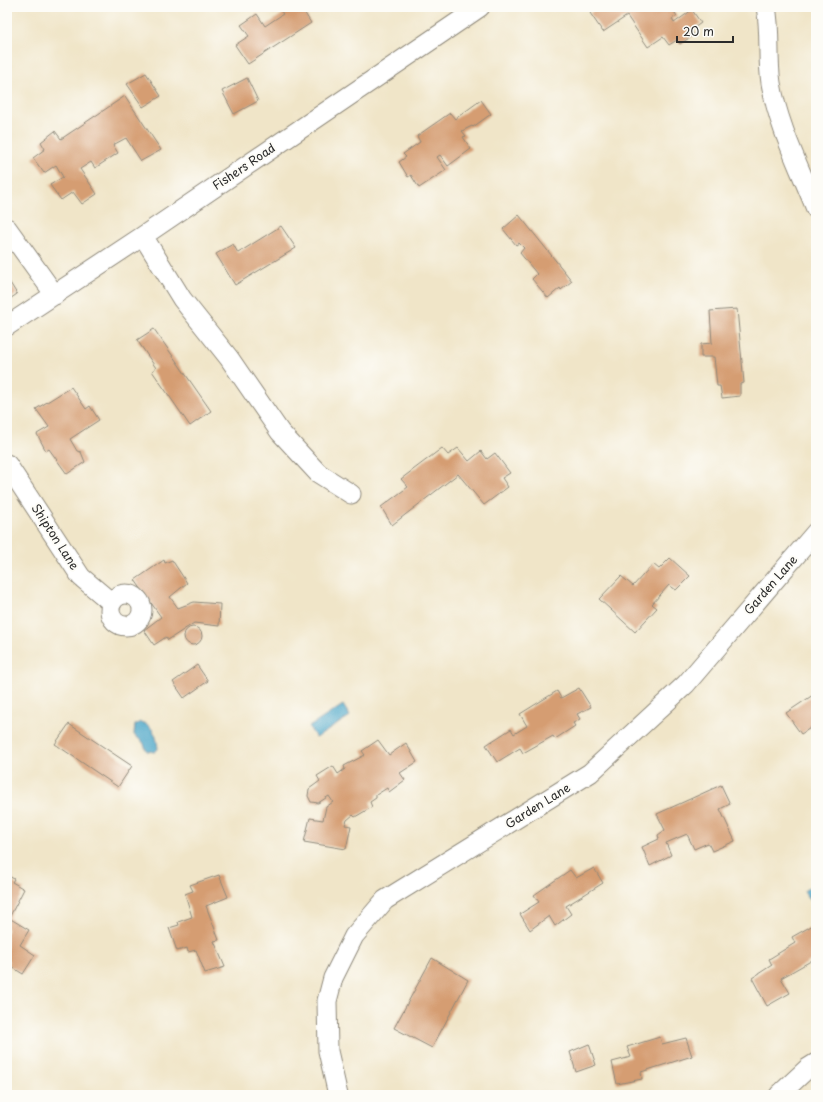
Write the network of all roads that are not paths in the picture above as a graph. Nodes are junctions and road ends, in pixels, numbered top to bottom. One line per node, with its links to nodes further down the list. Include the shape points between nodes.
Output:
1 (480, 7): 5 (street, Fishers Road)
2 (766, 7): 3 (street, via 769,64 777,109)
3 (816, 209)
4 (7, 228): 6 (street)
5 (143, 236): 6 (street, Fishers Road); 9 (street, via 182,299 229,358 280,432 318,472)
6 (55, 295): 7 (street, Fishers Road)
7 (7, 326)
8 (7, 464): 11 (street, Shipton Lane, via 81,577)
9 (351, 494)
10 (816, 532): 13 (street, Garden Lane, via 686,684 590,773 385,900 351,943 333,978 327,1001 328,1051)
11 (112, 603)
12 (816, 1063): 14 (street)
13 (338, 1095)
14 (779, 1095)

